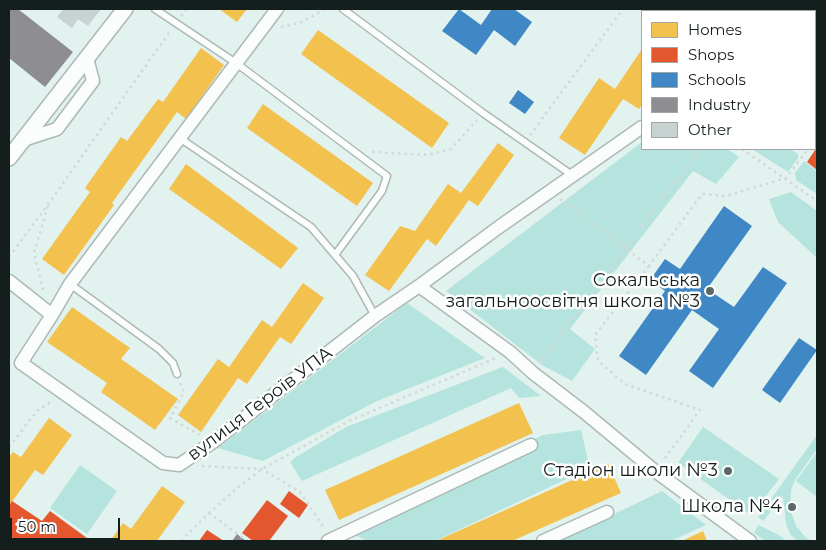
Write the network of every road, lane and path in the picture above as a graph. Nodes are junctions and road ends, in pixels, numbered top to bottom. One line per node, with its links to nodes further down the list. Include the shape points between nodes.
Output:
1 (125, 9): 9 (street)
2 (156, 9): 8 (lane)
3 (277, 9): 7 (street, вулиця Героїв УПА)
4 (325, 9): 7 (path, via 302,22 271,30)
5 (343, 9): 11 (lane)
6 (623, 9): 15 (path)
7 (266, 22): 10 (street, вулиця Героїв УПА)
8 (175, 23): 10 (lane); 25 (path)
9 (87, 58): 14 (street); 14 (street, via 93,81 57,129)
10 (236, 64): 13 (street, вулиця Героїв УПА); 19 (lane)
11 (483, 113): 15 (lane); 19 (path, via 450,149 427,155)
12 (641, 128): 21 (street, вулиця Героїв УПА)
13 (181, 139): 27 (lane, via 311,227); 31 (street, вулиця Героїв УПА)
14 (23, 140): 20 (street)
15 (525, 142): 21 (lane)
16 (699, 150): 26 (path)
17 (744, 150): 22 (path)
18 (807, 150): 22 (path)
19 (353, 151): 27 (lane, via 387,176 382,191)
20 (9, 158)
21 (572, 175): 23 (street, вулиця Героїв УПА)
22 (786, 178): 24 (path); 29 (path, via 726,196 702,194)
23 (550, 191): 26 (path); 32 (street, вулиця Героїв УПА)
24 (817, 201)
25 (49, 203): 28 (path); 33 (path, via 34,253)
26 (626, 248): 29 (path); 37 (path)
27 (335, 255): 35 (lane, via 353,276)
28 (9, 257)
29 (649, 266): 45 (path, via 595,335 598,360 625,384 700,410)
30 (9, 281): 34 (street)
31 (70, 284): 34 (street, вулиця Героїв УПА); 38 (lane, via 159,349 174,363)
32 (419, 286): 35 (street, вулиця Героїв УПА); 36 (street)
33 (44, 292)
34 (52, 315): 39 (street, вулиця Героїв УПА, via 21,363)
35 (374, 316): 40 (street, вулиця Героїв УПА)
36 (510, 352): 37 (street); 44 (path, via 349,421)
37 (533, 373): 45 (street)
38 (177, 374): 40 (path, via 184,392 170,418)
39 (64, 394): 42 (path, via 37,411); 43 (street, вулиця Героїв УПА, via 162,463)
40 (213, 442): 43 (street, вулиця Героїв УПА)
41 (531, 445): 48 (street)
42 (9, 447)
43 (179, 465): 44 (path)
44 (262, 470): 47 (path); 48 (path, via 300,492)
45 (655, 472): 52 (street)
46 (607, 512): 51 (street)
47 (209, 513): 49 (path); 50 (path)
48 (332, 540)
49 (181, 541)
50 (247, 541)
51 (543, 541)
52 (750, 541)

